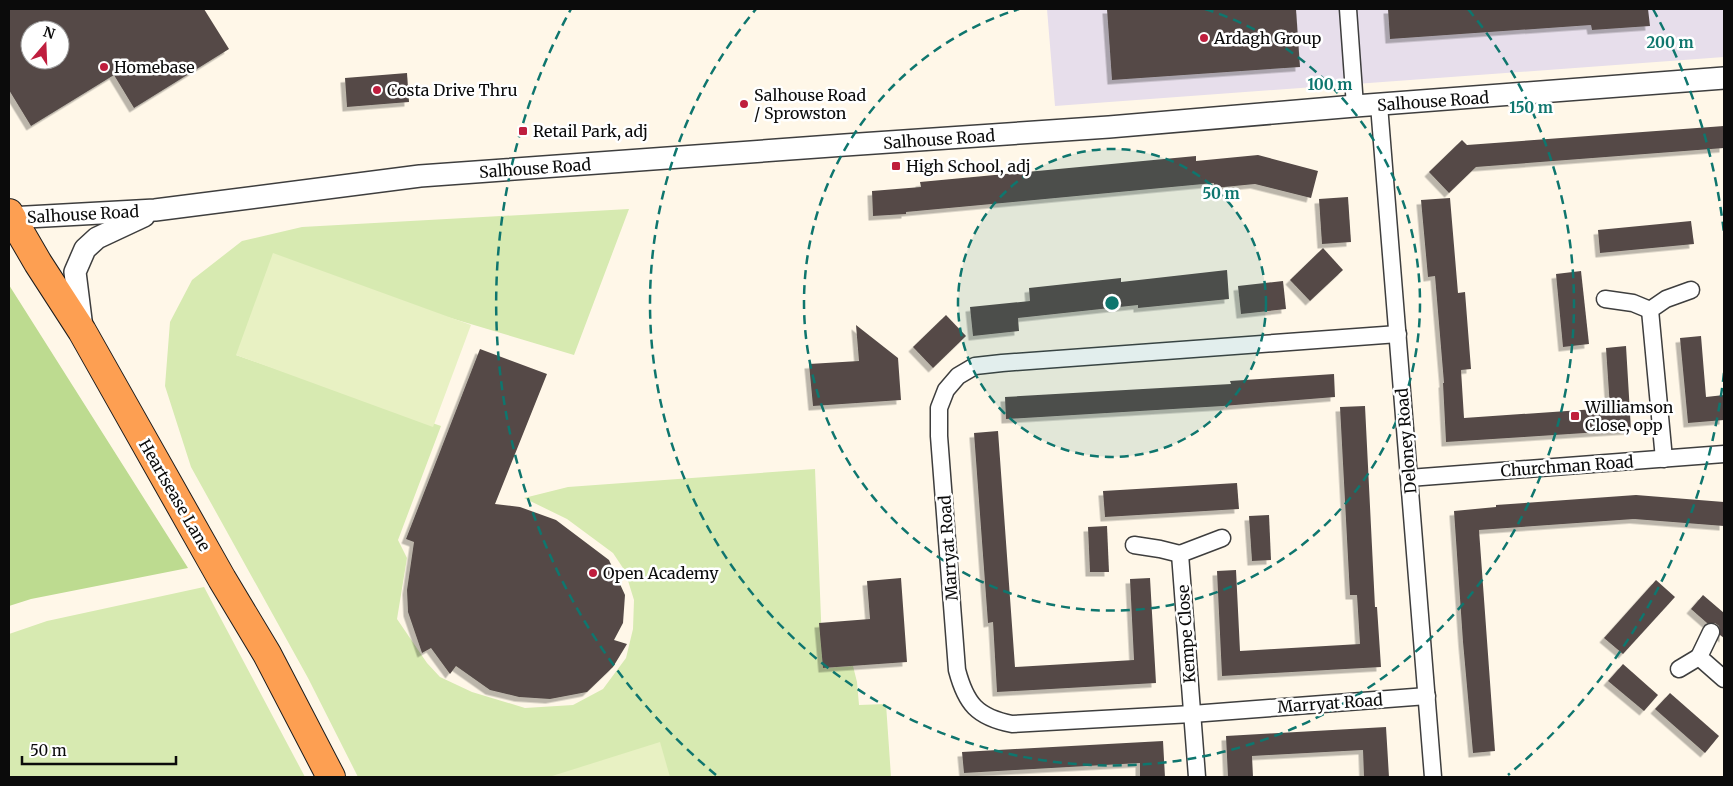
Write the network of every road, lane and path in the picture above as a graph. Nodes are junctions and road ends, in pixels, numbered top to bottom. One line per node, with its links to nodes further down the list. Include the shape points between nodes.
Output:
1 (1348, 9): 4 (street)
2 (1724, 78): 3 (street, Salhouse Road)
3 (1379, 105): 4 (street, Salhouse Road); 11 (street, Deloney Road)
4 (1355, 106): 5 (street, Salhouse Road, via 1109,127 420,176)
5 (156, 210): 6 (street, Salhouse Road); 10 (street, Salhouse Road, via 97,238 85,250 75,272)
6 (10, 216): 10 (highway, Heartsease Lane)
7 (1691, 290): 9 (street, via 1666,299)
8 (1605, 298): 9 (street)
9 (1650, 310): 13 (street)
10 (82, 331): 24 (highway, Heartsease Lane, via 266,654)
11 (1398, 334): 14 (street, Deloney Road); 23 (street, Marryat Road, via 975,366 958,376 946,390 939,408 940,454 957,670 969,702 981,714 1012,724)
12 (1724, 454): 13 (street, Churchman Road)
13 (1664, 459): 14 (street, Churchman Road)
14 (1409, 478): 22 (street, Deloney Road)
15 (1222, 538): 17 (street)
16 (1134, 545): 17 (street)
17 (1180, 554): 23 (street, Kempe Close)
18 (1711, 632): 19 (street)
19 (1699, 657): 20 (street); 21 (street)
20 (1679, 669)
21 (1724, 679)
22 (1426, 696): 23 (street, Marryat Road); 26 (street, Deloney Road)
23 (1192, 714): 25 (street, Kempe Close)
24 (331, 777)
25 (1197, 777)
26 (1433, 777)

